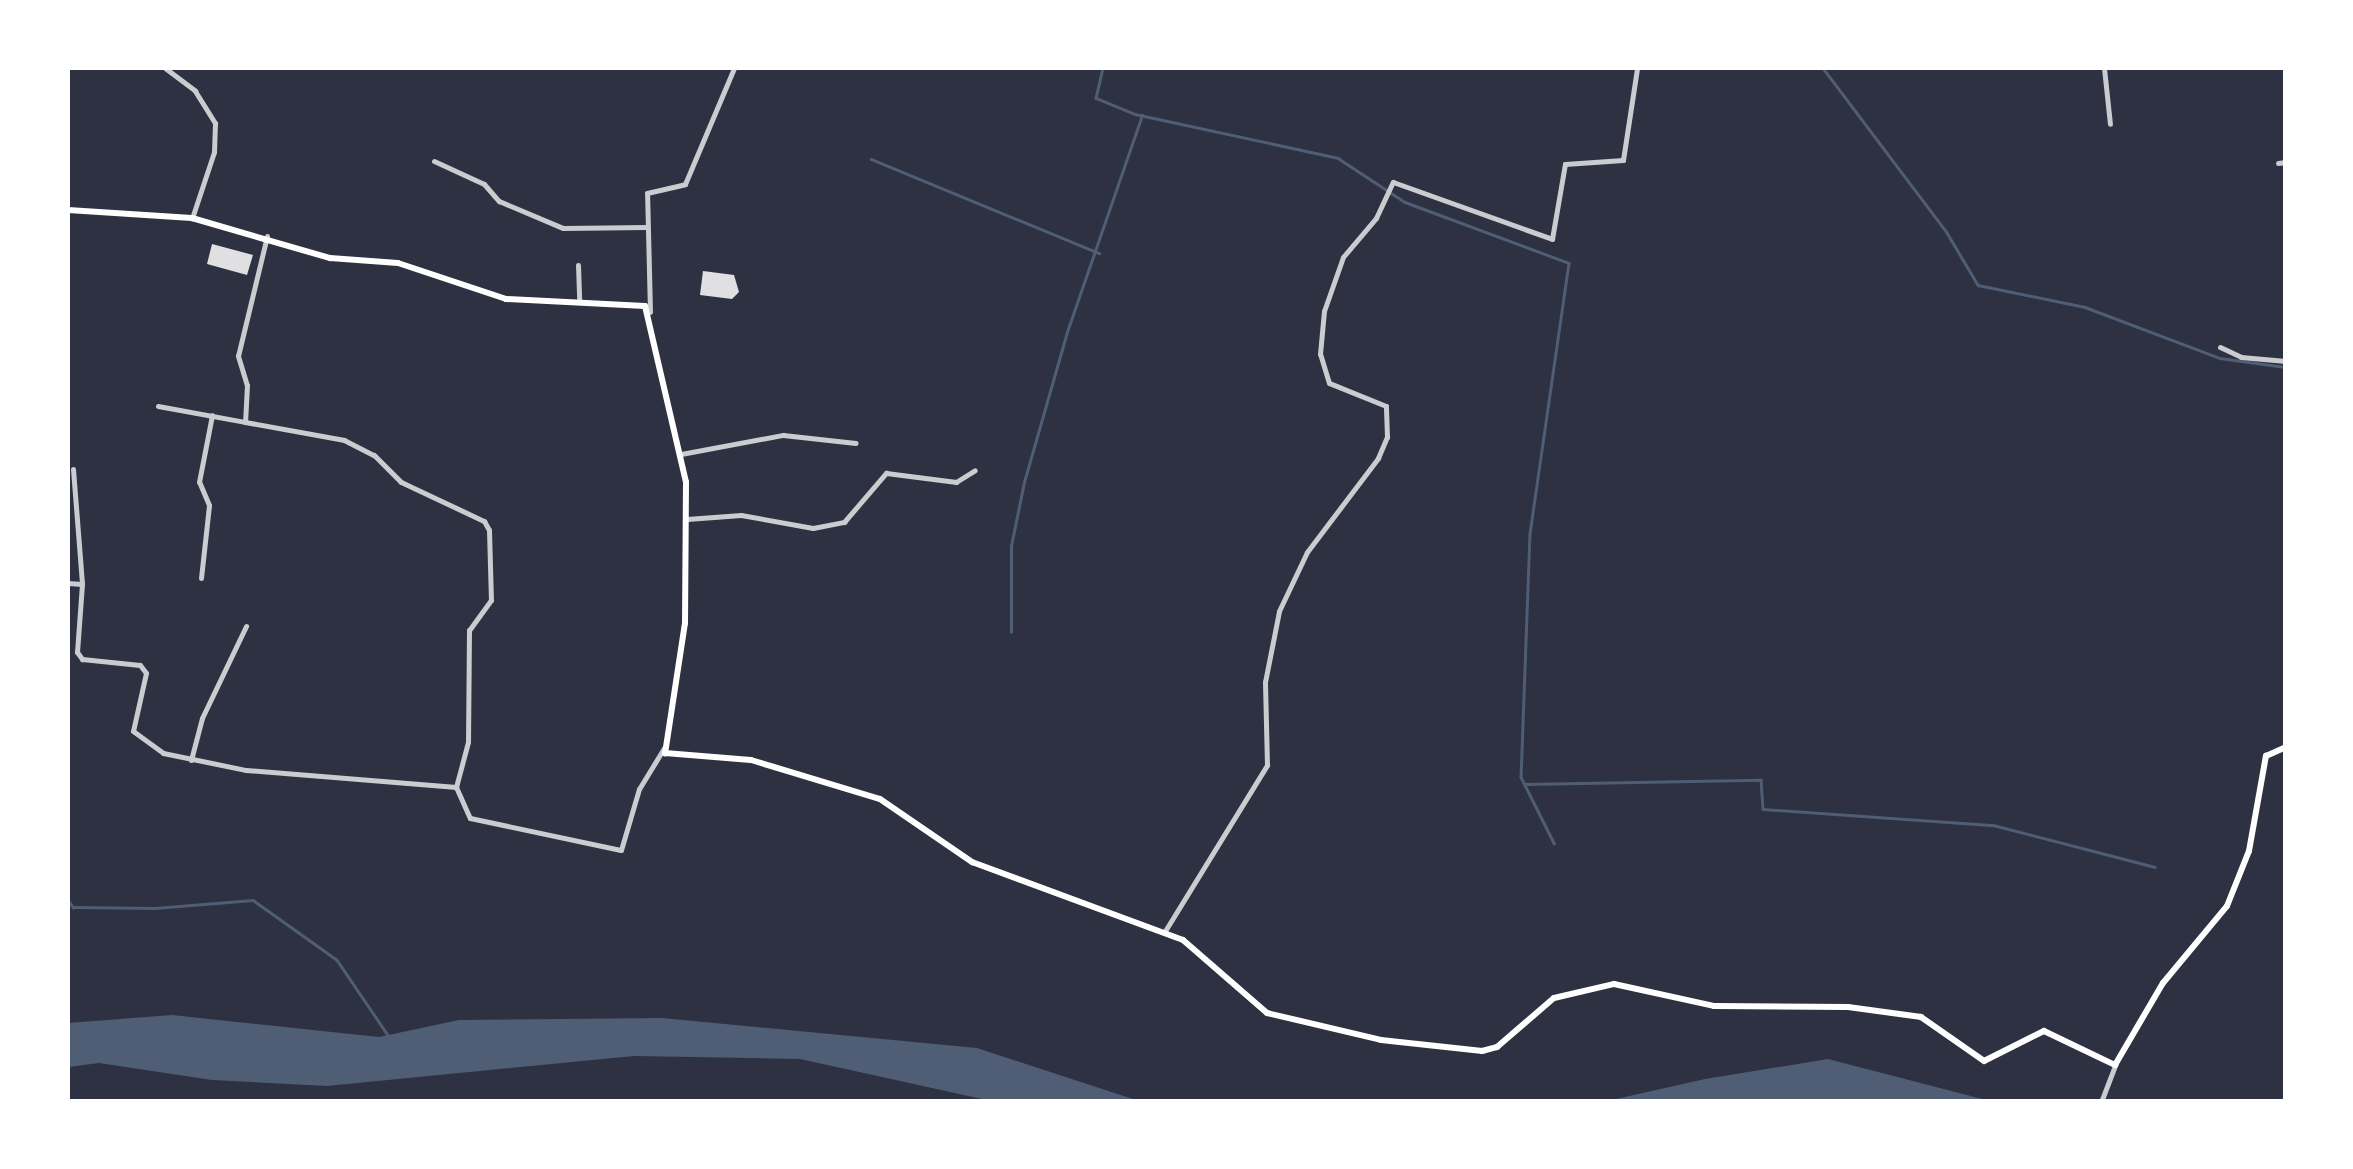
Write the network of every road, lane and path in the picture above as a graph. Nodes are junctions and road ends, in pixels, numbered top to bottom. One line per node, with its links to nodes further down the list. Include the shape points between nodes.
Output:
1 (165, 68): 8 (street, via 195,91 215,123 214,152)
2 (734, 68): 9 (street, via 685,184 647,192)
3 (1637, 68): 32 (street, via 1623,160 1565,164 1552,240 1392,185 1376,218 1342,257 1324,311 1320,354 1329,383 1386,406 1386,436 1378,458 1307,552 1279,612 1265,682 1268,765 1223,846 1187,885)
4 (2104, 68): 5 (street)
5 (2110, 124)
6 (434, 161): 9 (street, via 484,184 499,202 563,228)
7 (68, 210): 8 (main road)
8 (192, 218): 10 (main road)
9 (647, 227): 13 (street)
10 (267, 236): 12 (main road, via 330,258 398,263 506,299); 18 (street, via 238,356 247,384)
11 (578, 265): 12 (street)
12 (580, 305): 13 (main road, via 628,304)
13 (650, 312): 20 (main road)
14 (2220, 348): 15 (street)
15 (2286, 361)
16 (158, 406): 17 (street)
17 (212, 416): 18 (street); 24 (street, via 199,482 210,505)
18 (244, 422): 31 (street, via 344,440 401,482 484,521 492,539 492,600 470,630 468,742)
19 (856, 443): 20 (street, via 784,435)
20 (681, 454): 23 (main road)
21 (73, 469): 26 (street)
22 (974, 470): 23 (street, via 956,482 886,472 844,522 813,528 741,515)
23 (687, 520): 29 (main road, via 685,623)
24 (201, 578)
25 (68, 583): 26 (street)
26 (82, 584): 30 (street, via 77,652 82,660 140,665 146,673 133,731 152,748)
27 (246, 626): 30 (street, via 202,718)
28 (2286, 747): 33 (main road, via 2266,756 2249,851 2227,906 2162,983)
29 (664, 748): 31 (street, via 639,789 621,850 470,818); 32 (main road, via 669,756 752,760 880,800 972,862)
30 (191, 760): 31 (street)
31 (456, 787)
32 (1165, 930): 33 (main road, via 1253,1007 1381,1040 1497,1047 1554,998 1614,984 1714,1006 1848,1007 1920,1017 1984,1061 2044,1031)
33 (2114, 1065): 34 (street)
34 (2101, 1102)

